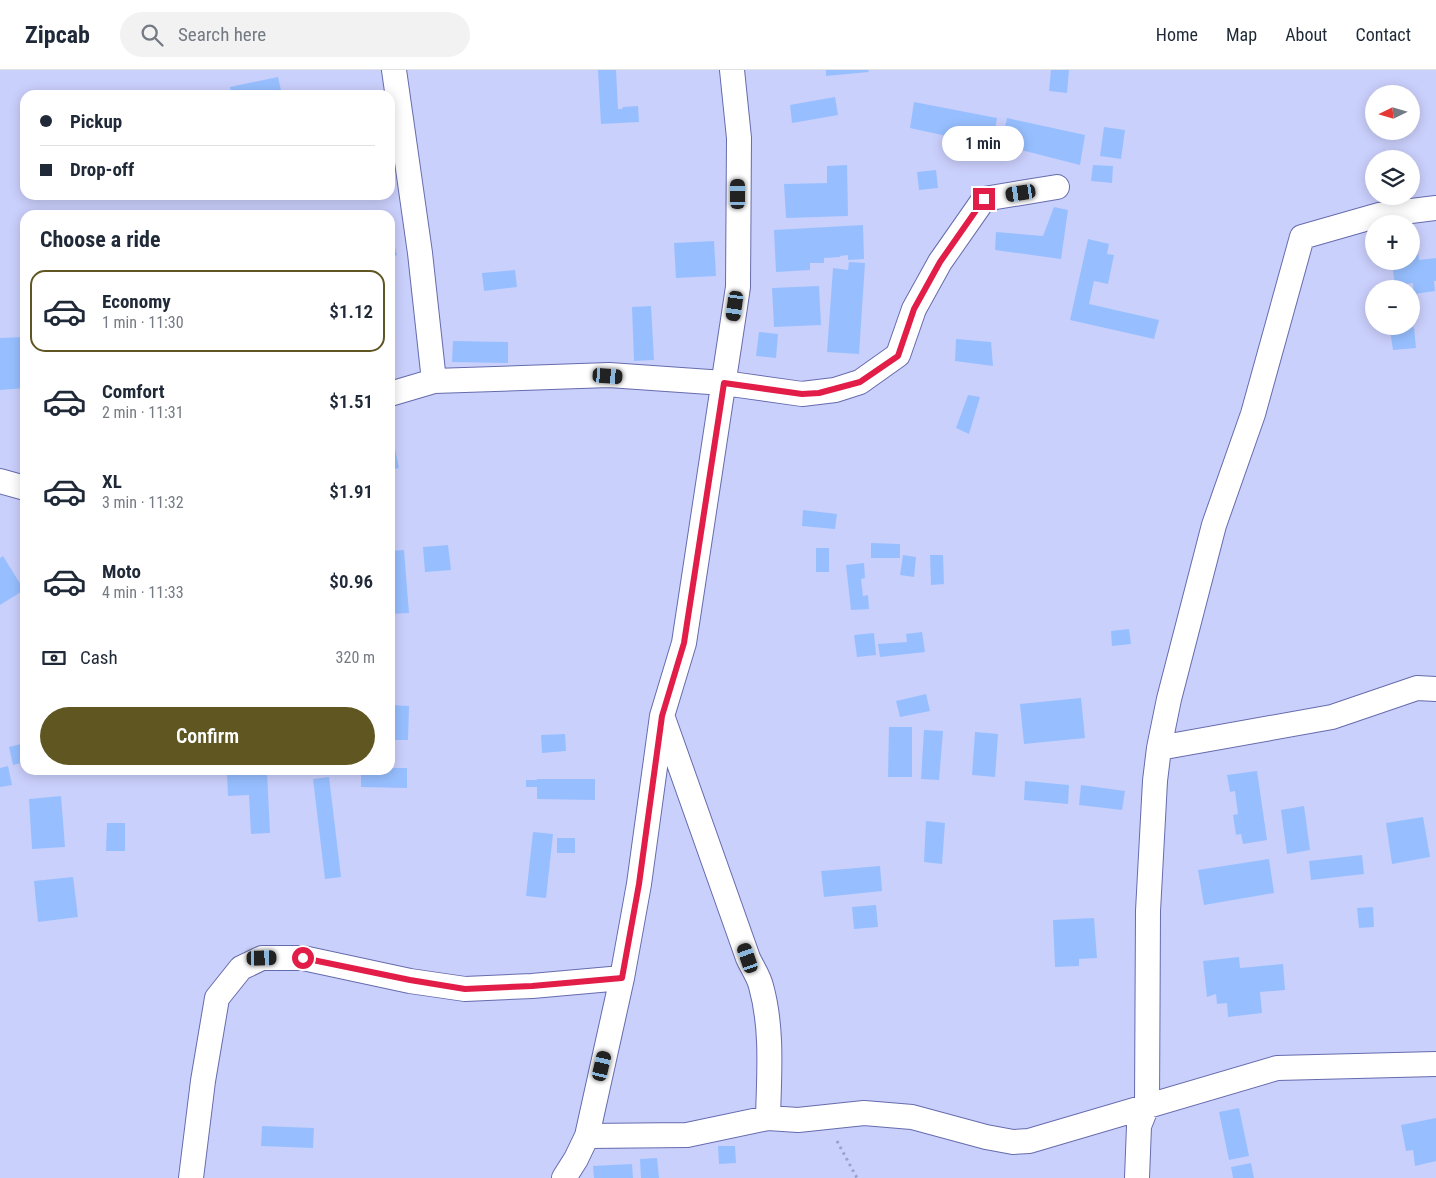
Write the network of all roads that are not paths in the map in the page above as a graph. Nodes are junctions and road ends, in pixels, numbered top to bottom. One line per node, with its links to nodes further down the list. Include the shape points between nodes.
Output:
1 (394, 70): 5 (street)
2 (732, 70): 6 (street, via 739,138 738,287)
3 (1057, 187): 6 (street, via 984,199 940,262 914,309 898,356 860,382 835,390 802,394)
4 (1436, 208): 12 (street, via 1379,215 1302,237 1252,414 1214,525)
5 (434, 381): 6 (street, via 608,376); 7 (street)
6 (724, 383): 11 (street, via 684,643)
7 (395, 393)
8 (0, 481): 9 (street)
9 (20, 487)
10 (1436, 689): 12 (street, via 1417,688 1332,717)
11 (662, 716): 13 (street, via 639,884); 16 (street, via 748,958 761,985 769,1048)
12 (1159, 748): 15 (street, via 1148,912)
13 (622, 978): 17 (street); 18 (street, via 465,989 303,958 262,958 241,968 217,998)
14 (1436, 1064): 15 (street, via 1277,1068)
15 (1147, 1106): 16 (street, via 1013,1142 912,1117 864,1113 798,1120); 20 (street, via 1139,1126)
16 (768, 1118): 17 (street, via 688,1135)
17 (586, 1136): 19 (street)
18 (191, 1178)
19 (564, 1178)
20 (1137, 1178)

